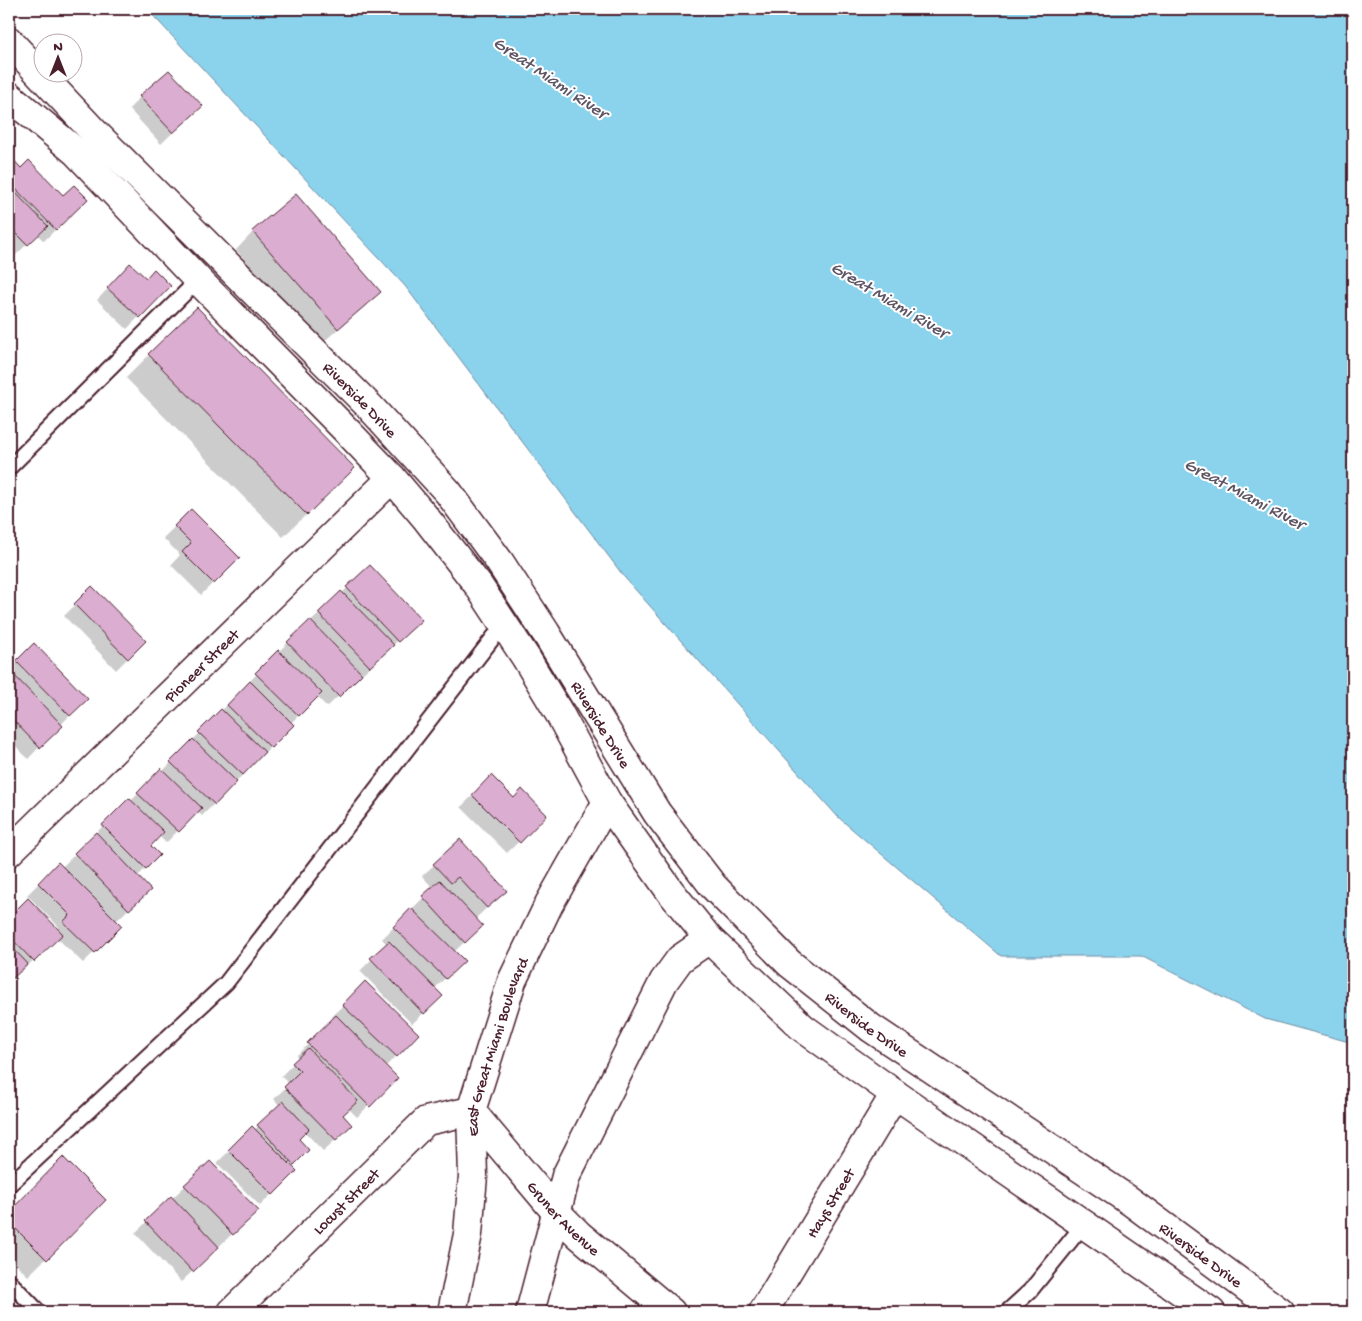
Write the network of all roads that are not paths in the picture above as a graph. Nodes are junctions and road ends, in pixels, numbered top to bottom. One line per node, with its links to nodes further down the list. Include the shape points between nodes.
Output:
1 (9, 41): 24 (main road, Riverside Drive, via 95,132 370,407 448,492 540,625 657,813 713,886 789,963 871,1028 1130,1201)
2 (9, 96): 3 (main road, Riverside Drive, via 76,152)
3 (198, 280): 4 (lane); 5 (main road, Riverside Drive)
4 (9, 468)
5 (392, 478): 6 (main road, Riverside Drive, via 463,566); 8 (main road, Pioneer Street)
6 (503, 625): 7 (main road, Riverside Drive, via 559,713); 12 (lane, via 226,983)
7 (607, 802): 9 (main road, Riverside Drive, via 670,891); 11 (main road, East Great Miami Boulevard, via 549,904 512,981)
8 (9, 852)
9 (709, 939): 10 (main road, Riverside Drive, via 803,1028); 13 (main road, via 680,959 652,1000 566,1176)
10 (895, 1094): 14 (main road, Riverside Drive); 21 (main road, Hays Street)
11 (471, 1111): 13 (main road, Gruner Avenue); 17 (main road, Locust Street, via 426,1121); 18 (main road, East Great Miami Boulevard, via 473,1176 470,1215)
12 (9, 1186)
13 (556, 1212): 19 (main road); 20 (main road, Gruner Avenue, via 578,1235)
14 (1084, 1224): 22 (lane, via 1030,1291); 23 (main road, Riverside Drive)
15 (9, 1281): 16 (lane)
16 (39, 1312)
17 (232, 1312)
18 (452, 1312)
19 (530, 1312)
20 (671, 1312)
21 (763, 1312)
22 (1007, 1312)
23 (1211, 1312)
24 (1280, 1312)

